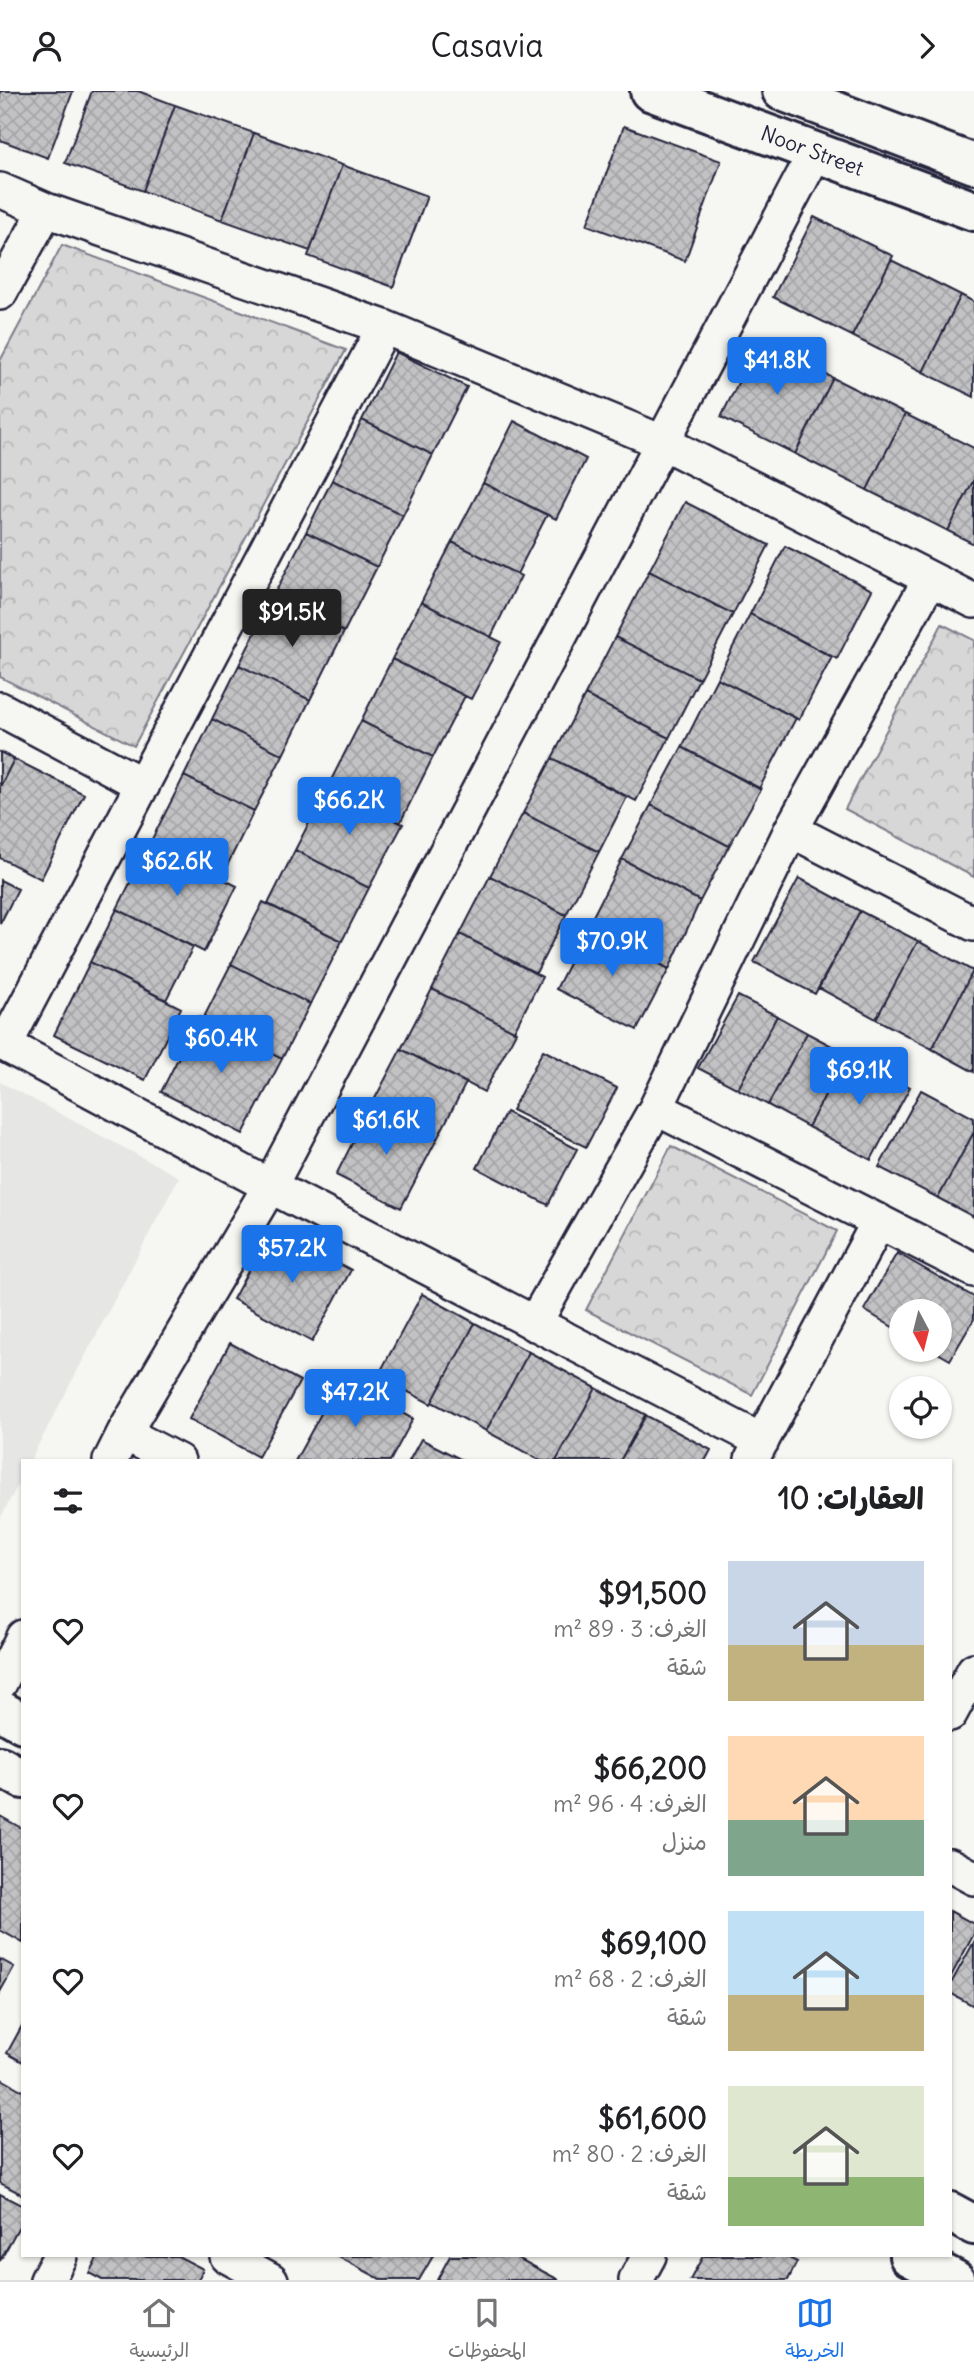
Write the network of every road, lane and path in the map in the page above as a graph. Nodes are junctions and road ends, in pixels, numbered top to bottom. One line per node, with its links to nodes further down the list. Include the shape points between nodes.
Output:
1 (650, 91): 3 (main road, Noor Street)
2 (782, 91): 4 (main road)
3 (816, 153): 7 (main road, Noor Street); 10 (street)
4 (974, 165)
5 (0, 190): 6 (street)
6 (46, 210): 8 (street); 9 (street)
7 (974, 211)
8 (0, 293)
9 (384, 327): 10 (street); 14 (street)
10 (662, 442): 11 (street); 19 (street)
11 (930, 579): 12 (street); 15 (street)
12 (974, 601)
13 (0, 709): 14 (street)
14 (143, 785): 17 (street)
15 (791, 830): 16 (street); 18 (street)
16 (974, 925)
17 (3, 1044): 19 (street)
18 (656, 1108): 20 (street); 22 (street)
19 (270, 1186): 22 (street); 23 (street)
20 (878, 1221): 21 (street); 24 (street)
21 (974, 1270)
22 (534, 1324): 24 (street)
23 (117, 1447): 25 (street)
24 (756, 1451)
25 (169, 1459)
26 (21, 1641): 28 (street)
27 (974, 1670): 30 (street)
28 (0, 1683)
29 (0, 1710): 31 (main road)
30 (952, 1710)
31 (21, 1722)
32 (0, 1766): 33 (main road)
33 (21, 1778)
34 (952, 1866): 35 (street)
35 (974, 1878)
36 (952, 2213): 37 (main road)
37 (974, 2225)
38 (59, 2257): 42 (street)
39 (229, 2257): 43 (street)
40 (648, 2257): 44 (street)
41 (911, 2257): 45 (main road)
42 (47, 2280)
43 (271, 2280)
44 (636, 2280)
45 (955, 2280)

